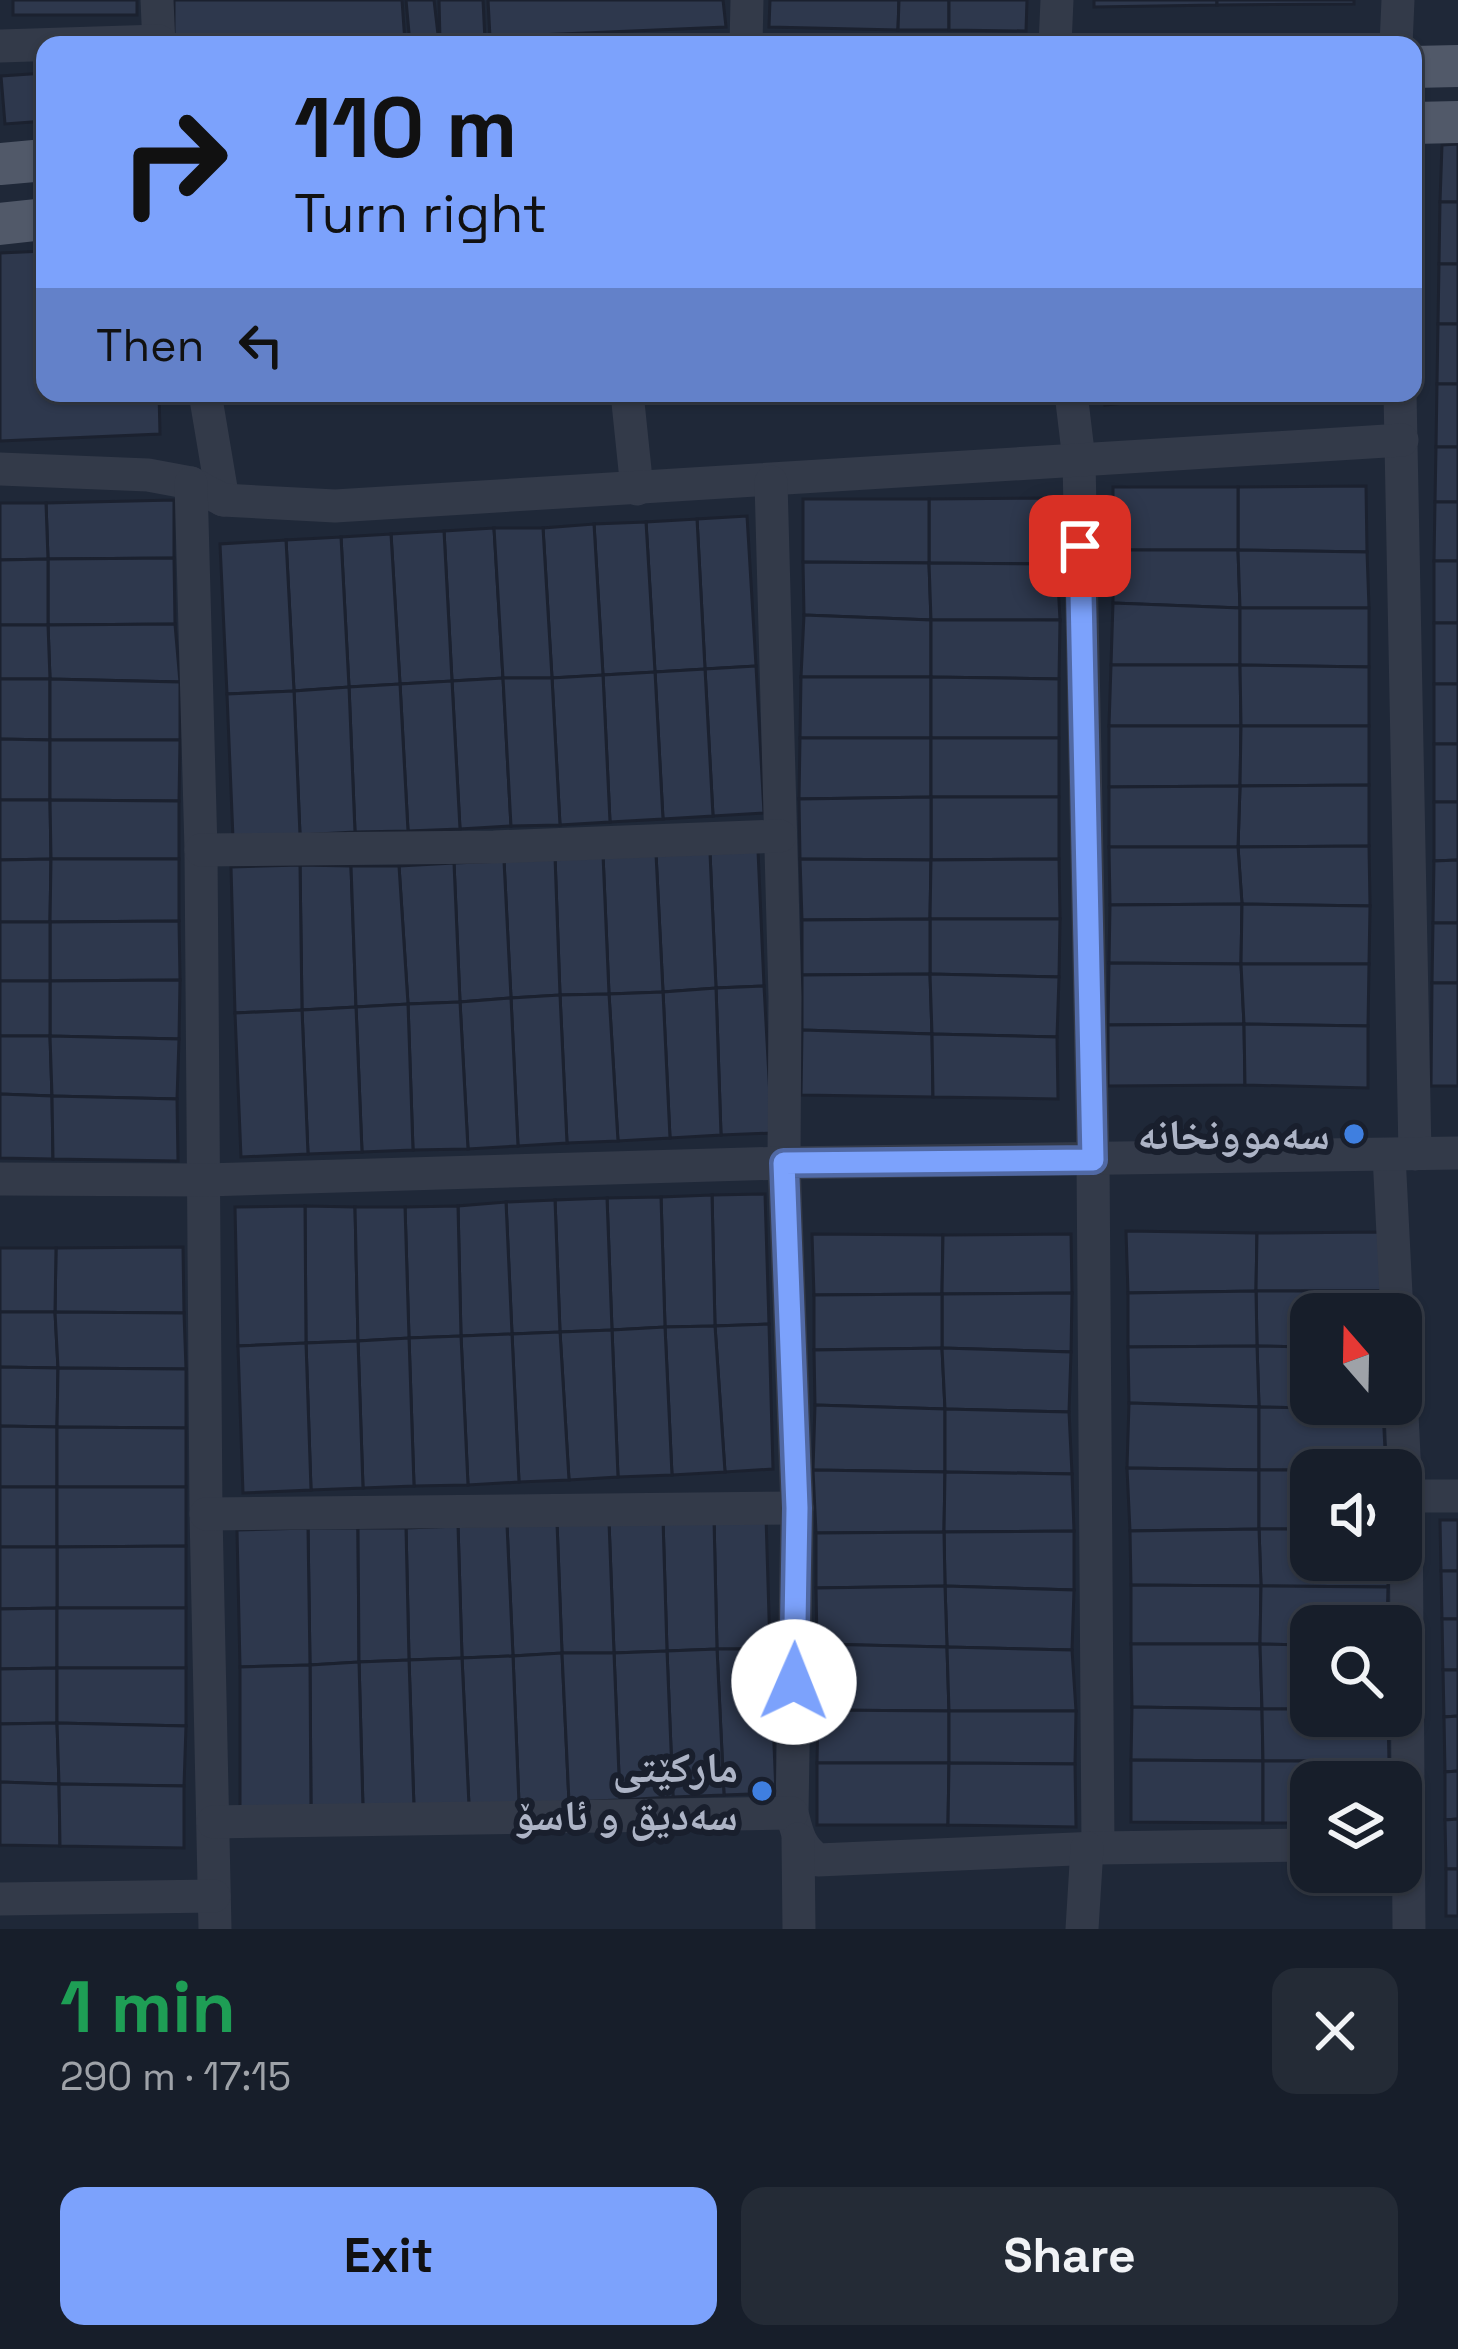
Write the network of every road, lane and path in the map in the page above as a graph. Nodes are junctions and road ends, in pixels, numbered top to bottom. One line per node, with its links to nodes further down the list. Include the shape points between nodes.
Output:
1 (158, 0): 5 (street)
2 (747, 0): 6 (street)
3 (1057, 0): 7 (street)
4 (1398, 0): 8 (street)
5 (159, 36)
6 (746, 36)
7 (1055, 36)
8 (1396, 36)
9 (36, 45): 10 (street)
10 (0, 46)
11 (1458, 66): 12 (main road)
12 (1422, 67)
13 (1458, 122): 14 (main road)
14 (1422, 123)
15 (36, 161): 16 (main road)
16 (0, 164)
17 (36, 219): 18 (main road)
18 (0, 224)
19 (207, 402): 29 (street)
20 (628, 402): 28 (street)
21 (1072, 402): 24 (street)
22 (1400, 402): 23 (street)
23 (1402, 440): 24 (street); 33 (street)
24 (1078, 460): 26 (street); 34 (street)
25 (0, 469): 27 (street)
26 (771, 482): 28 (street); 30 (street)
27 (191, 483): 29 (street); 31 (street)
28 (637, 490): 29 (street, via 335,506)
29 (223, 500)
30 (780, 836): 31 (street); 35 (street)
31 (201, 850): 37 (street)
32 (1458, 1153): 33 (street)
33 (1402, 1155): 34 (street); 38 (street)
34 (1093, 1160): 35 (street); 48 (street)
35 (784, 1163): 37 (street); 41 (street)
36 (0, 1179): 37 (street)
37 (206, 1180): 42 (street)
38 (1398, 1293)
39 (1422, 1496): 40 (street)
40 (1458, 1496)
41 (797, 1508): 42 (street); 46 (street)
42 (206, 1514): 45 (street)
43 (1406, 1581): 44 (street)
44 (1405, 1761)
45 (213, 1822): 46 (street); 51 (street)
46 (795, 1826): 48 (street, via 818,1860); 52 (street)
47 (1290, 1845): 48 (street)
48 (1092, 1848): 53 (street)
49 (1407, 1893): 54 (street)
50 (0, 1899): 51 (street)
51 (214, 1913)
52 (799, 1929)
53 (1082, 1929)
54 (1408, 1929)

